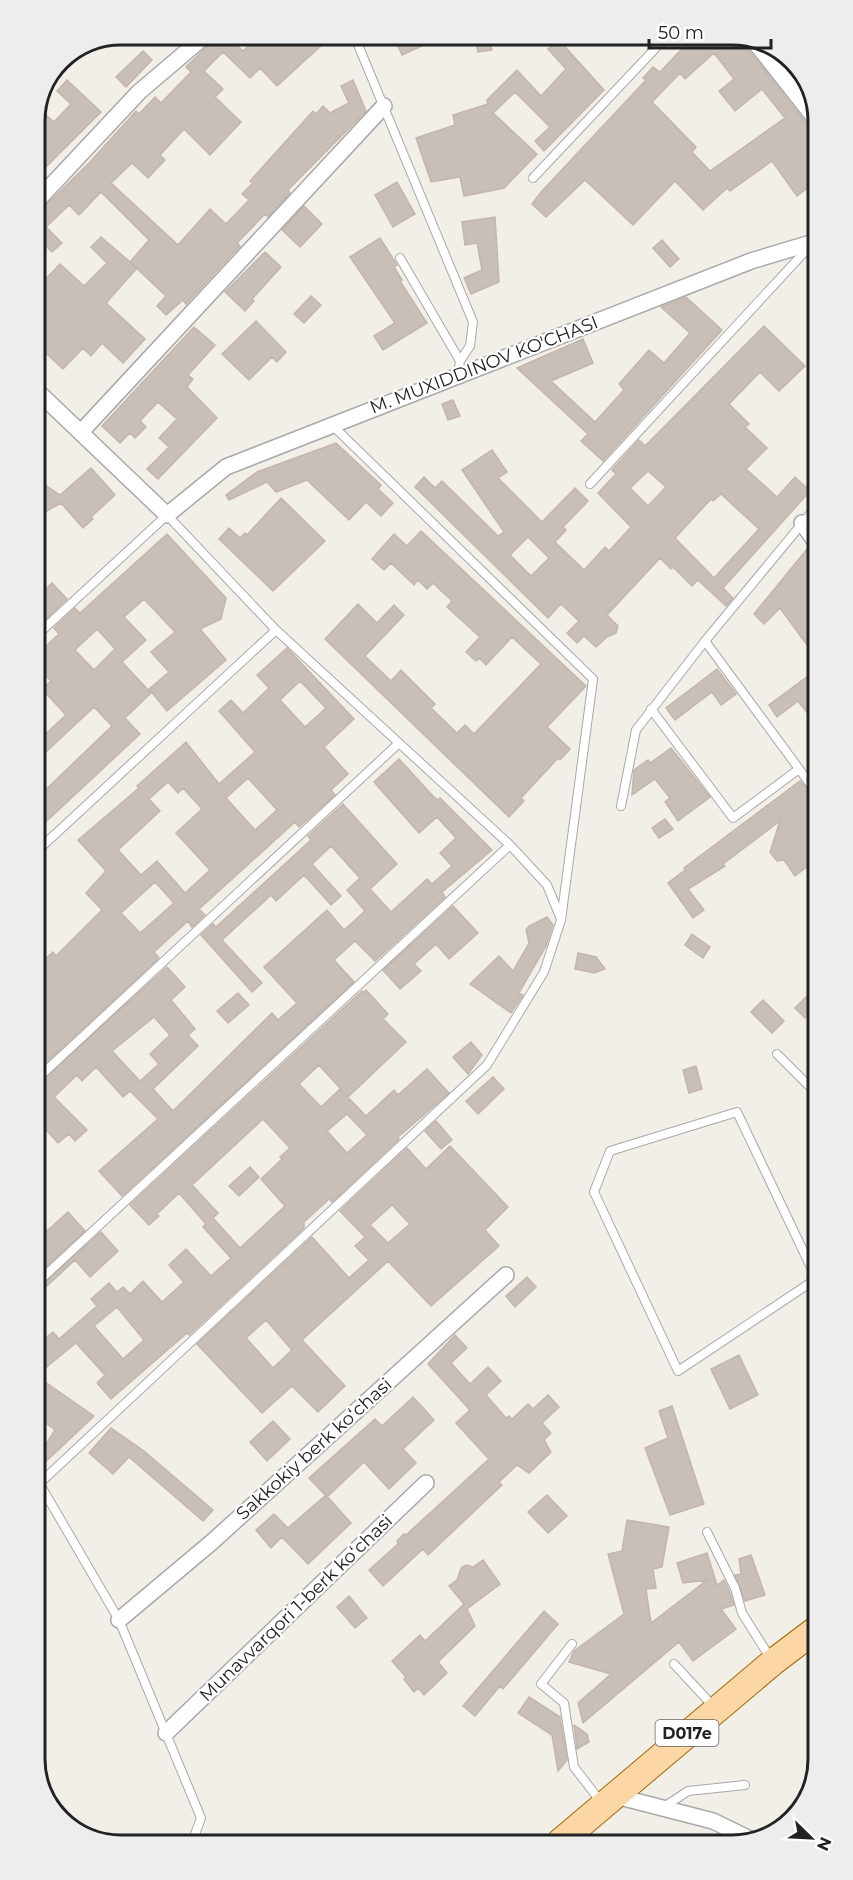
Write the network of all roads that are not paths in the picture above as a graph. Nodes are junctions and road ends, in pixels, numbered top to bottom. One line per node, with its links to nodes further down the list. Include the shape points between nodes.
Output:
1 (193, 45): 8 (street, via 138,92)
2 (358, 45): 5 (lane)
3 (659, 45): 7 (lane)
4 (762, 52): 6 (street)
5 (384, 106): 12 (lane, via 473,321 470,346); 15 (street)
6 (807, 108)
7 (533, 178)
8 (45, 192)
9 (808, 244): 12 (street, M. MUXIDDINOV KO'CHASI, via 751,261)
10 (808, 248): 16 (lane)
11 (400, 258): 12 (lane)
12 (459, 367): 14 (street, M. MUXIDDINOV KO'CHASI)
13 (45, 402): 15 (street)
14 (331, 424): 17 (street, M. MUXIDDINOV KO'CHASI, via 226,467); 31 (lane, via 593,679)
15 (81, 432): 17 (street)
16 (590, 484)
17 (167, 515): 21 (lane); 22 (lane)
18 (808, 516): 19 (lane)
19 (802, 523): 20 (street); 23 (lane)
20 (808, 531)
21 (45, 628)
22 (276, 630): 25 (lane); 29 (lane)
23 (705, 641): 24 (lane); 26 (lane)
24 (651, 709): 26 (lane, via 734,818); 28 (lane, via 636,730)
25 (398, 744): 30 (lane); 33 (lane)
26 (799, 768): 27 (lane)
27 (808, 781)
28 (621, 807)
29 (45, 844)
30 (510, 845): 31 (lane, via 547,885); 37 (lane)
31 (561, 920): 39 (lane, via 544,972 487,1065)
32 (777, 1054): 34 (lane)
33 (45, 1072)
34 (808, 1085)
35 (808, 1261): 38 (lane, via 737,1112 610,1151 594,1192 678,1371)
36 (506, 1275): 43 (street, Sakkokiy berk koʻchasi, via 212,1542)
37 (45, 1276)
38 (808, 1286)
39 (45, 1476)
40 (426, 1483): 49 (street, Munavvarqori 1-berk koʻchasi)
41 (45, 1490): 43 (lane)
42 (707, 1532): 46 (lane, via 735,1588 742,1613)
43 (119, 1620): 49 (lane)
44 (808, 1636): 46 (main road, D017e)
45 (572, 1644): 51 (lane, via 540,1684 564,1703 574,1767)
46 (773, 1662): 48 (main road, D017e)
47 (674, 1664): 48 (lane)
48 (716, 1710): 51 (main road, D017e)
49 (166, 1733): 54 (lane, via 201,1818)
50 (745, 1785): 52 (lane, via 688,1791)
51 (608, 1800): 52 (street); 55 (main road, D017e)
52 (663, 1808): 53 (street, via 713,1821)
53 (741, 1834)
54 (195, 1835)
55 (568, 1835)

